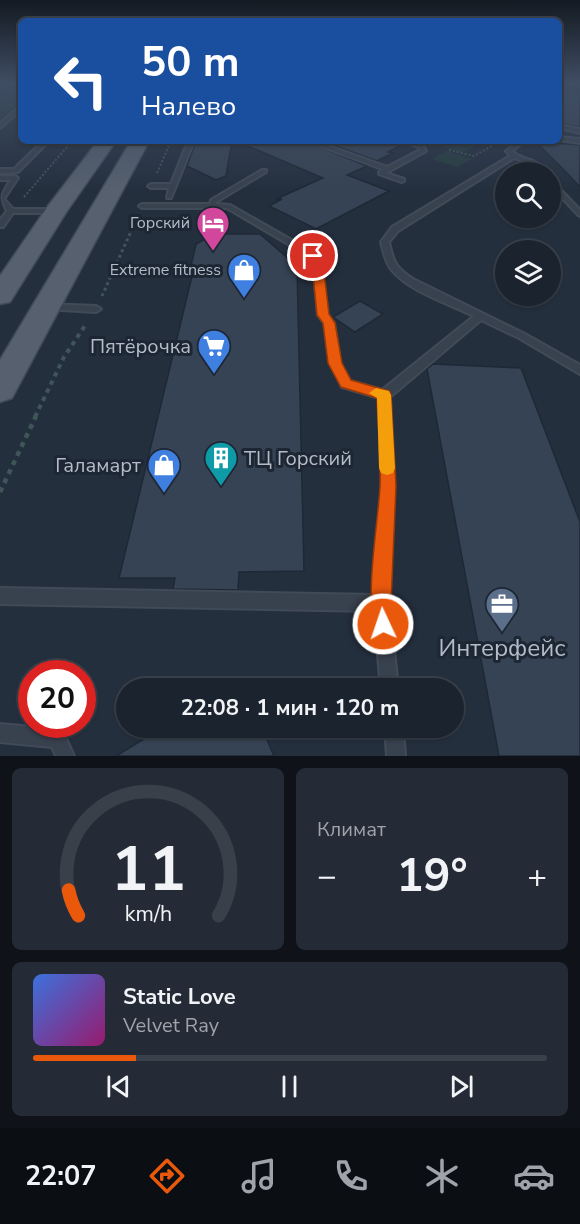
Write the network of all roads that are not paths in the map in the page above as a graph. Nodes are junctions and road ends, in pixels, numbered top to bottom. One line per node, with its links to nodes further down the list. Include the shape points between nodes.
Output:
1 (562, 128): 2 (lane)
2 (580, 131)
3 (562, 140): 4 (lane)
4 (580, 141)
5 (43, 144): 15 (lane, via 16,171)
6 (104, 144): 26 (main road)
7 (138, 144): 30 (main road)
8 (190, 144): 20 (lane)
9 (318, 144): 14 (lane)
10 (415, 144): 14 (lane, via 423,151)
11 (517, 144): 12 (lane, via 508,150)
12 (513, 156): 13 (lane); 32 (lane, via 395,230 385,242 388,258 401,274)
13 (533, 162)
14 (387, 169): 18 (lane, via 381,172)
15 (0, 171)
16 (264, 171): 23 (lane)
17 (0, 178): 25 (lane, via 15,178 2,200)
18 (402, 180)
19 (151, 186): 20 (lane)
20 (174, 186): 22 (lane)
21 (561, 193): 27 (lane)
22 (169, 197)
23 (213, 203): 24 (lane); 35 (lane, via 228,206 313,256 318,264 323,315 329,323 335,363 346,384)
24 (143, 204)
25 (11, 211): 26 (lane); 28 (lane)
26 (57, 211): 29 (main road)
27 (580, 214)
28 (0, 225)
29 (0, 296)
30 (47, 307): 31 (lane); 34 (main road)
31 (96, 309)
32 (480, 316): 33 (lane); 35 (lane)
33 (580, 370)
34 (0, 389)
35 (384, 395): 37 (lane, via 388,486)
36 (0, 596): 37 (lane)
37 (381, 603): 38 (lane)
38 (389, 678)
39 (0, 733): 41 (lane, via 57,738)
40 (395, 738): 42 (lane)
41 (64, 756)
42 (396, 756)

